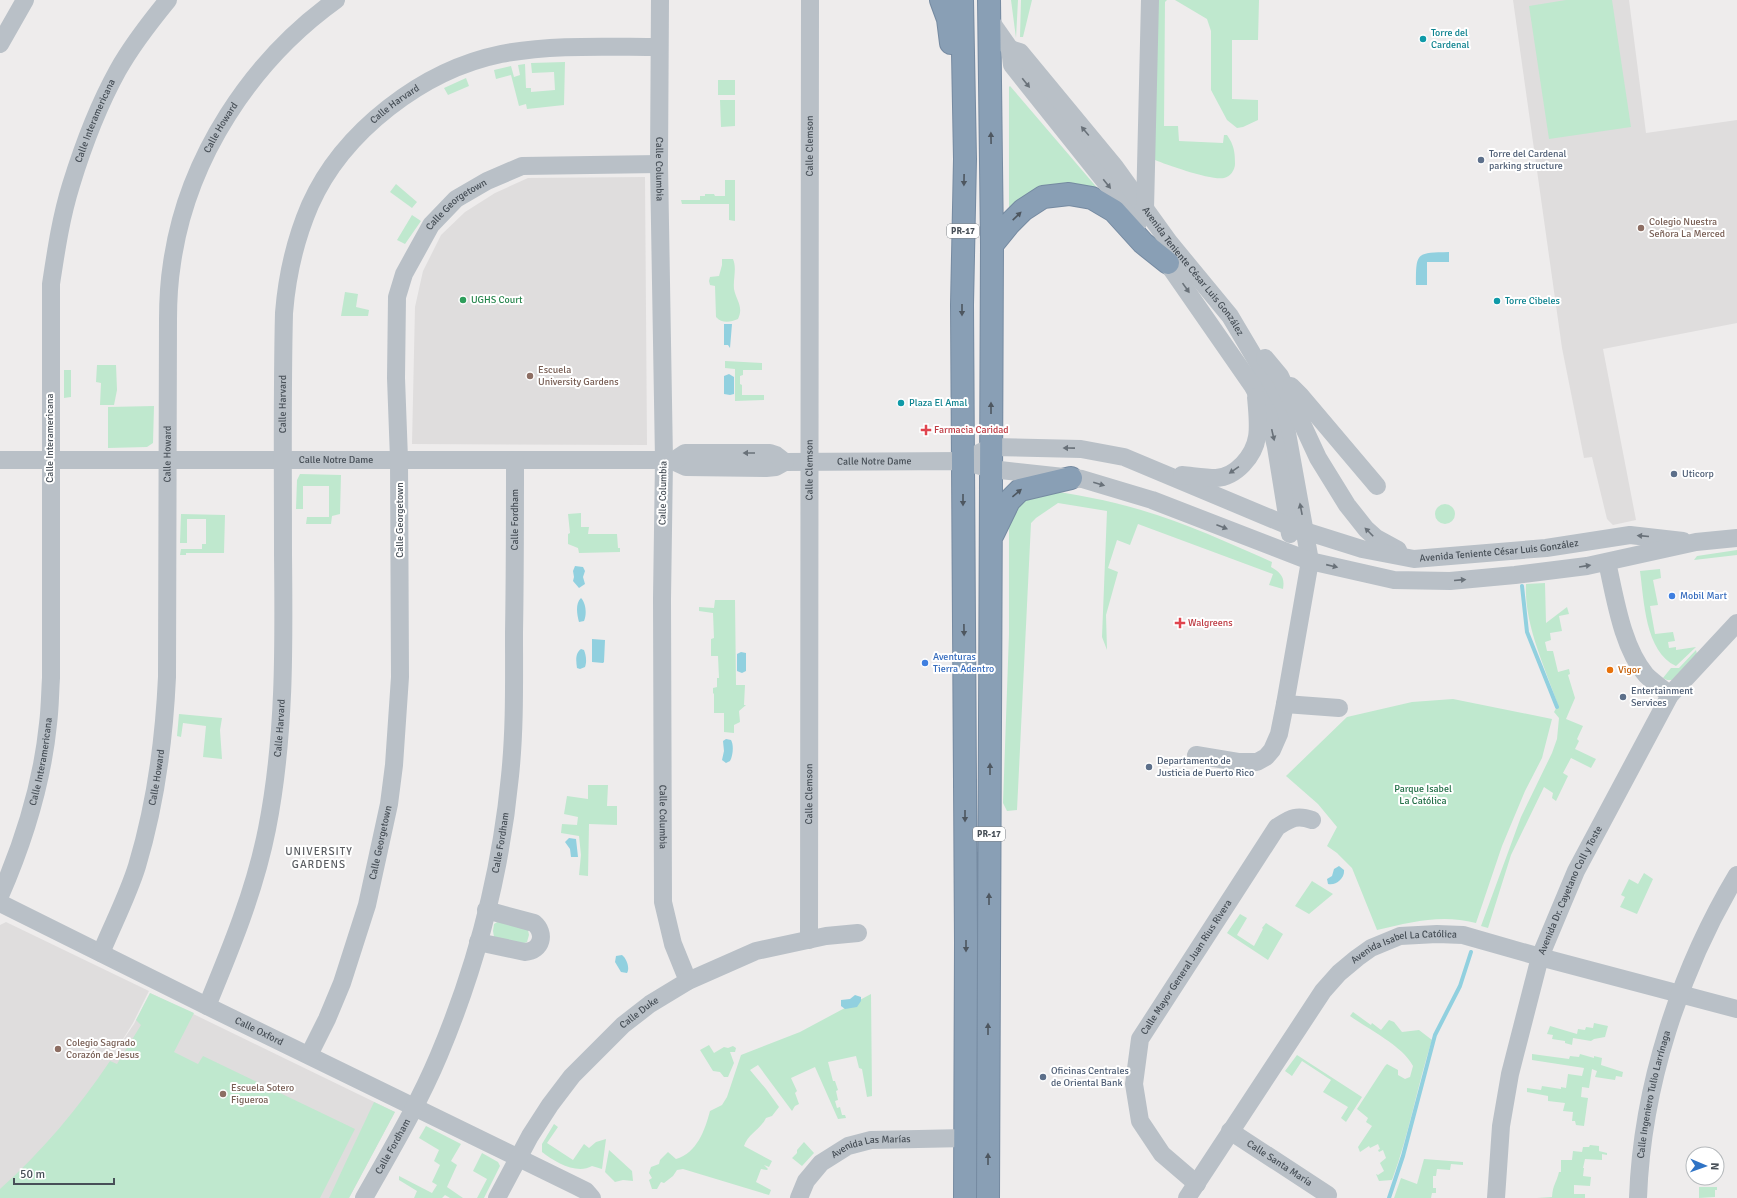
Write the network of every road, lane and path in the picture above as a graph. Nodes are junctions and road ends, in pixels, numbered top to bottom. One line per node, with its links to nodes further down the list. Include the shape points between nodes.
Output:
1 (25, 0): 9 (street)
2 (168, 0): 21 (street, Calle Interamericana, via 151,20 118,69 92,125 70,186 50,284)
3 (336, 0): 22 (street, Calle Howard, via 311,18 274,55 239,98 212,142 194,181 172,262 168,320)
4 (660, 0): 10 (street, Calle Columbia)
5 (810, 0): 28 (street, Calle Clemson)
6 (956, 0): 27 (highway, PR-17, one-way to 27, via 948,19 965,159 962,305)
7 (1150, 0): 12 (street)
8 (989, 9): 12 (street, Avenida Teniente César Luis González, via 1010,49 1012,65); 13 (highway, PR-17, one-way to 8)
9 (0, 44)
10 (659, 47): 11 (street, Calle Columbia); 26 (street, Calle Harvard, via 543,48 500,54 480,60 448,72 399,99 356,138 330,170 311,204 291,260 284,313)
11 (659, 164): 19 (street, Calle Georgetown, via 522,166 487,180 456,199 431,225 404,274 396,296); 24 (street, Calle Columbia)
12 (1139, 213): 14 (street, Avenida Teniente César Luis González); 15 (street, Avenida Teniente César Luis González, via 1169,242)
13 (992, 245): 14 (highway, one-way to 14, via 1023,210 1043,197 1069,194 1092,198 1114,211 1143,243); 18 (highway, PR-17, one-way to 13)
14 (1168, 263): 17 (street, Avenida Teniente César Luis González, one-way to 17)
15 (1230, 316): 16 (street); 34 (street, Avenida Teniente César Luis González, one-way to 15, via 1284,416 1265,375)
16 (1280, 376): 25 (street, via 1300,395); 31 (street, via 1318,458)
17 (1252, 385): 30 (street, one-way to 30, via 1257,398 1257,437 1252,452 1243,464 1232,473 1216,478); 34 (street, Avenida Teniente César Luis González, one-way to 34, via 1268,414)
18 (991, 447): 27 (street); 29 (highway, PR-17); 30 (street, one-way to 18, via 1124,457 1081,449)
19 (399, 459): 23 (street, Calle Notre Dame); 26 (street, Calle Notre Dame); 60 (street, Calle Georgetown, via 400,677 389,804 375,874 358,935 327,1019)
20 (0, 460): 21 (street, Calle Notre Dame)
21 (50, 460): 22 (street, Calle Notre Dame); 48 (street, Calle Interamericana, via 48,723 41,771 31,813 18,855)
22 (166, 460): 26 (street, Calle Notre Dame); 54 (street, Calle Howard, via 167,677 159,775 136,867)
23 (515, 460): 24 (street, Calle Notre Dame); 50 (street, Calle Fordham, via 514,718 510,776 500,845)
24 (668, 460): 28 (street, Calle Notre Dame, via 686,467 766,468 776,467 785,462); 56 (street, Calle Columbia, via 662,599 663,902 673,944)
25 (1355, 460): 31 (street); 33 (street)
26 (282, 461): 58 (street, Calle Harvard, via 283,699 277,769 267,830 248,902)
27 (964, 461): 28 (street, Calle Notre Dame); 29 (street); 63 (highway, PR-17, one-way to 63)
28 (810, 462): 52 (street, Calle Clemson)
29 (991, 469): 32 (street); 36 (highway, PR-17)
30 (1166, 474): 34 (street)
31 (1336, 476): 39 (street, one-way to 31, via 1366,530 1349,506)
32 (1071, 478): 36 (highway, one-way to 32, via 1009,501 1020,490); 38 (street, one-way to 38, via 1152,500)
33 (1377, 486)
34 (1297, 529): 38 (street, Avenida Teniente César Luis González); 39 (street, Avenida Teniente César Luis González, via 1362,549)
35 (1737, 538): 37 (street, Avenida Teniente César Luis González)
36 (991, 539): 72 (highway, PR-17, one-way to 36)
37 (1696, 542): 39 (street, Avenida Teniente César Luis González, one-way to 39, via 1630,535 1546,548); 40 (street, Avenida Teniente César Luis González)
38 (1302, 558): 40 (street, Avenida Teniente César Luis González, one-way to 40, via 1394,580 1450,581); 43 (street, via 1306,585)
39 (1414, 559)
40 (1607, 562): 42 (street, via 1622,622 1635,659 1646,675)
41 (1737, 623): 42 (street, Avenida Dr. Cayetano Coll y Toste)
42 (1670, 695): 55 (street, Avenida Dr. Cayetano Coll y Toste, via 1576,871)
43 (1285, 704): 44 (street); 45 (street, via 1279,734 1266,757 1257,762 1238,762)
44 (1339, 708)
45 (1196, 755)
46 (1312, 820): 65 (street, Calle Mayor General Juan Rius Rivera, via 1296,817 1277,827 1140,1040 1134,1084 1140,1121 1162,1154)
47 (1737, 875): 57 (street, Calle Ingeniero Tulio Larrínaga)
48 (0, 896)
49 (0, 903): 54 (street, Calle Oxford)
50 (486, 910): 53 (street, Calle Fordham); 53 (street, via 534,923 539,927 541,937 533,952)
51 (858, 933): 52 (street, Calle Duke)
52 (809, 940): 56 (street, Calle Duke, via 756,951)
53 (478, 942): 61 (street, Calle Fordham, via 439,1056)
54 (101, 953): 58 (street, Calle Oxford)
55 (1540, 957): 57 (street, Avenida Isabel La Católica); 62 (street, Avenida Isabel La Católica, via 1463,935 1400,936 1371,948 1339,973 1322,991); 73 (street, Avenida Dr. Cayetano Coll y Toste, via 1510,1074 1501,1126)
56 (688, 981): 64 (street, Calle Duke, via 650,1004 623,1025 572,1076 550,1105)
57 (1679, 993): 59 (street, Avenida Isabel La Católica); 74 (street, Calle Ingeniero Tulio Larrínaga, via 1654,1082)
58 (207, 1006): 60 (street, Calle Oxford)
59 (1737, 1009)
60 (309, 1055): 61 (street, Calle Oxford)
61 (414, 1106): 64 (street, Calle Oxford); 67 (street, Calle Fordham)
62 (1230, 1131): 65 (street, Avenida Isabel La Católica); 66 (street, Calle Santa María)
63 (966, 1138): 70 (street, Avenida Las Marías, via 871,1140 848,1146 821,1163 806,1182); 71 (highway, PR-17)
64 (518, 1157): 68 (street, Calle Duke); 69 (street, Calle Oxford, via 586,1191)
65 (1192, 1191)
66 (1328, 1195)
67 (364, 1198)
68 (497, 1198)
69 (592, 1198)
70 (799, 1198)
71 (965, 1198)
72 (988, 1198)
73 (1496, 1198)
74 (1638, 1198)

